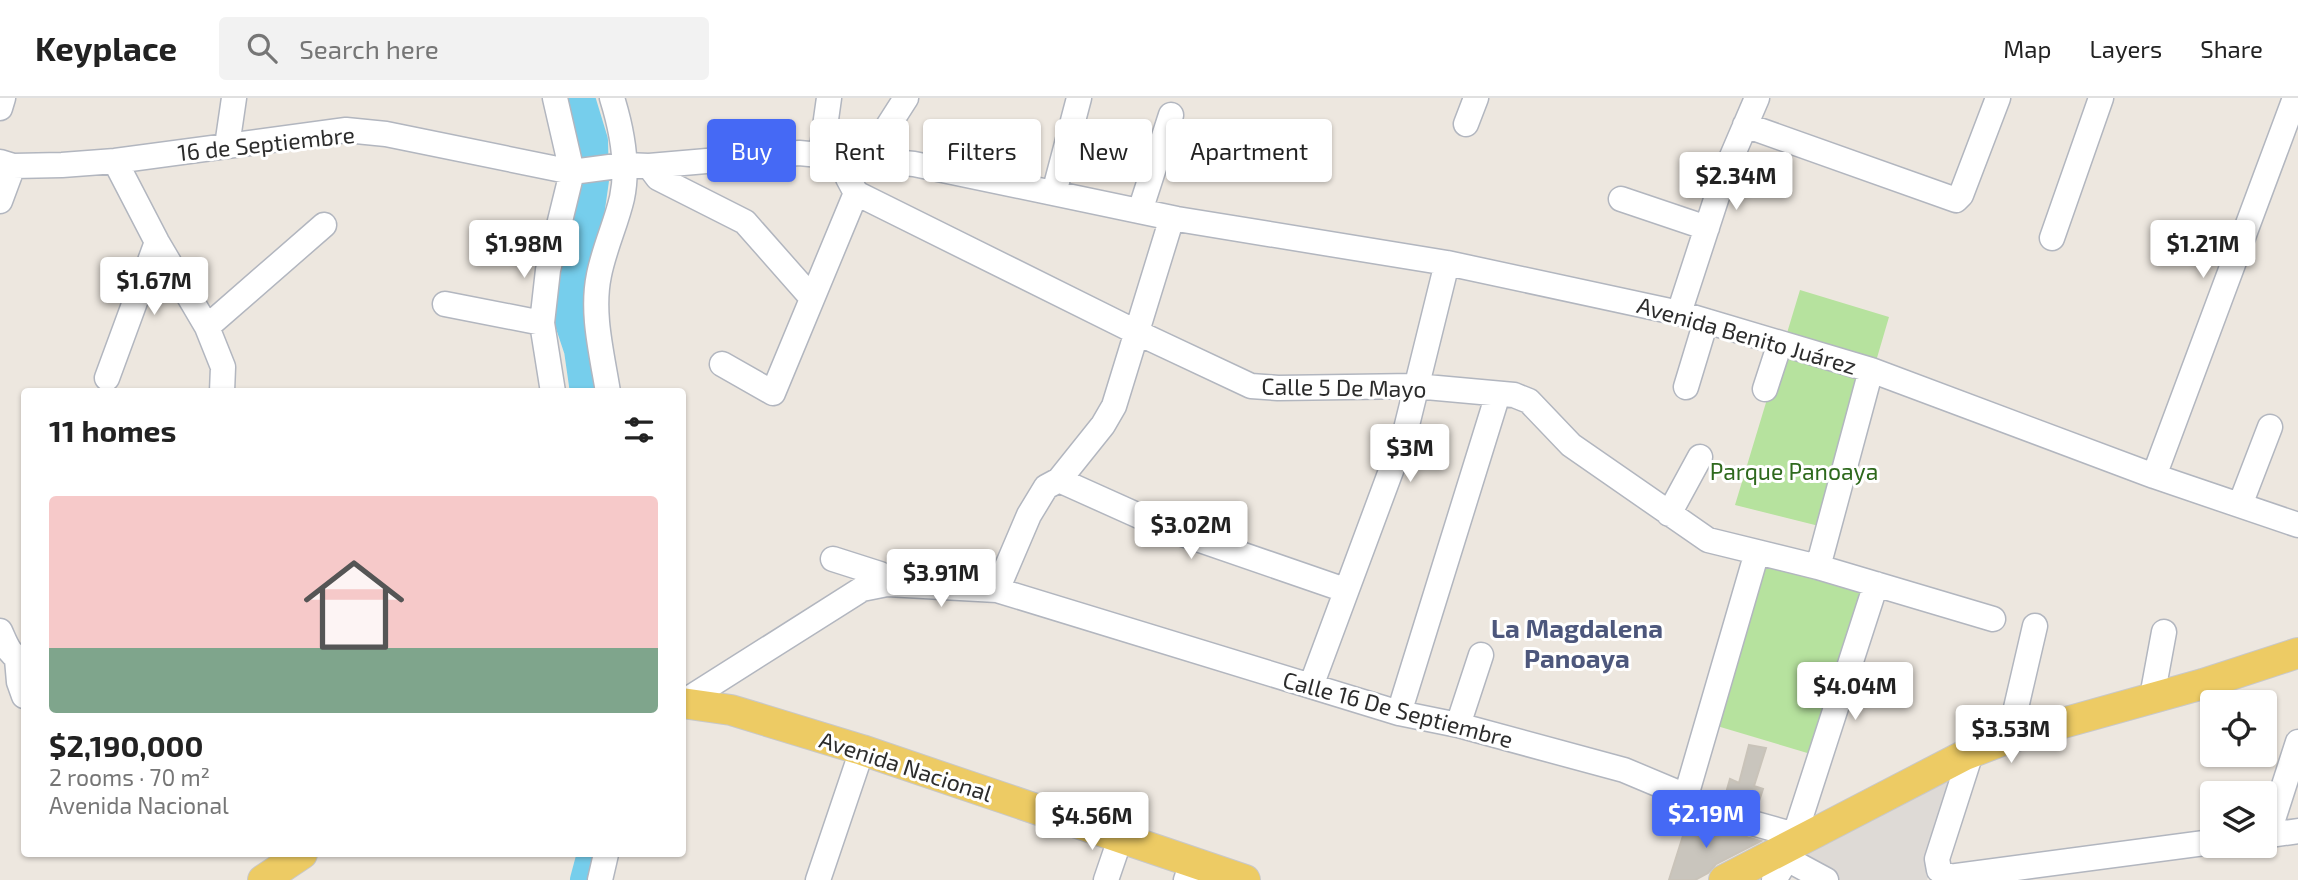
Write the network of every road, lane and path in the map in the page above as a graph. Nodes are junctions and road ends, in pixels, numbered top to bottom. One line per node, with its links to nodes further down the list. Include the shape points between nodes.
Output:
1 (3, 98): 13 (street)
2 (234, 98): 19 (street)
3 (555, 98): 24 (street)
4 (612, 98): 24 (street, via 618,118)
5 (830, 98): 15 (street)
6 (906, 98): 16 (street)
7 (1079, 98): 27 (street)
8 (1476, 98): 17 (street)
9 (1757, 98): 18 (street)
10 (1998, 98): 18 (street, via 1956,200)
11 (2101, 98): 34 (street)
12 (2295, 98): 57 (street)
13 (0, 107)
14 (1171, 115): 30 (street)
15 (827, 119)
16 (889, 119)
17 (1466, 124)
18 (1745, 125): 33 (street)
19 (226, 146): 21 (street, 16 de Septiembre); 24 (street, 16 de Septiembre, via 346,130)
20 (810, 154): 24 (street, Avenida Benito Juárez)
21 (115, 161): 23 (street, 16 de Septiembre); 35 (street)
22 (909, 163): 27 (street, Avenida Benito Juárez)
23 (7, 164): 29 (street)
24 (608, 169): 37 (street, via 659,178 745,222); 41 (street, via 548,270); 52 (street, via 622,198 598,277 596,323)
25 (850, 182): 26 (street)
26 (856, 193): 37 (street); 43 (street, Calle 5 De Mayo)
27 (1054, 193): 30 (street, Avenida Benito Juárez)
28 (1621, 199): 33 (street)
29 (0, 201)
30 (1140, 211): 31 (street, Avenida Benito Juárez)
31 (1177, 219): 36 (street, Avenida Benito Juárez); 43 (street, via 1170,224)
32 (324, 225): 42 (street)
33 (1707, 228): 39 (street)
34 (2052, 238)
35 (157, 242): 42 (street); 47 (street)
36 (1447, 263): 39 (street, Avenida Benito Juárez); 48 (street)
37 (812, 298): 45 (street, via 772,393)
38 (445, 304): 41 (street)
39 (1679, 313): 40 (street, Avenida Benito Juárez)
40 (1706, 321): 44 (street, Avenida Benito Juárez); 49 (street)
41 (542, 323): 51 (street)
42 (207, 327): 50 (street, via 223,367)
43 (1136, 332): 48 (street, Calle 5 De Mayo, via 1251,386); 58 (street, via 1114,406)
44 (1780, 343): 46 (street, Avenida Benito Juárez); 53 (street)
45 (722, 364)
46 (1871, 370): 57 (street, Avenida Benito Juárez); 64 (street)
47 (107, 377)
48 (1415, 386): 54 (street, Calle 5 De Mayo); 68 (street, via 1405,433)
49 (1686, 387)
50 (222, 388)
51 (552, 388)
52 (607, 388)
53 (1765, 389)
54 (1498, 394): 60 (street, Calle 5 De Mayo, via 1530,401 1571,445); 81 (street)
55 (2270, 427): 59 (street)
56 (1700, 457): 60 (street)
57 (2154, 476): 59 (street, Avenida Benito Juárez)
58 (1059, 480): 67 (street, via 1046,487 1029,515); 68 (street, via 1168,529)
59 (2240, 505): 61 (street, Avenida Benito Juárez)
60 (1670, 514): 62 (street, Calle 5 De Mayo, via 1708,540)
61 (2298, 525)
62 (1756, 552): 64 (street, Calle 5 De Mayo); 87 (street)
63 (833, 559): 65 (street, via 880,574)
64 (1818, 567): 66 (street, Calle 5 De Mayo)
65 (887, 584): 67 (street, Calle 16 De Septiembre); 79 (street, via 862,589)
66 (1876, 584): 69 (street, Calle 5 De Mayo); 93 (street)
67 (997, 590): 76 (street, Calle 16 De Septiembre)
68 (1345, 590): 76 (street)
69 (1993, 619)
70 (2035, 626): 83 (street)
71 (0, 631): 75 (street, via 8,650)
72 (2164, 632): 78 (street)
73 (2298, 653): 78 (main road)
74 (1480, 656): 82 (street)
75 (21, 660): 77 (street)
76 (1311, 686): 81 (street, Calle 16 De Septiembre)
77 (21, 688)
78 (2152, 697): 83 (main road)
79 (686, 700)
80 (686, 704): 85 (main road, Avenida Nacional, via 731,710)
81 (1399, 713): 82 (street, Calle 16 De Septiembre)
82 (1458, 725): 87 (street, Calle 16 De Septiembre, via 1624,770)
83 (2009, 738): 86 (main road)
84 (2298, 742): 88 (street)
85 (862, 750): 91 (main road, Avenida Nacional); 99 (street)
86 (1971, 753): 92 (street, via 1937,859 1939,870 1949,877); 93 (main road)
87 (1686, 796): 93 (street, Calle 16 De Septiembre, via 1695,807)
88 (2277, 803)
89 (2298, 831): 90 (street)
90 (2277, 834)
91 (1120, 839): 96 (main road, Avenida Nacional); 100 (street)
92 (2200, 844)
93 (1787, 855): 102 (main road); 103 (street, Calle 16 De Septiembre)
94 (298, 857): 97 (main road)
95 (605, 857): 98 (street)
96 (1189, 872): 101 (main road, Avenida Nacional)
97 (263, 880)
98 (600, 880)
99 (818, 880)
100 (1106, 880)
101 (1245, 880)
102 (1724, 880)
103 (1826, 880)

